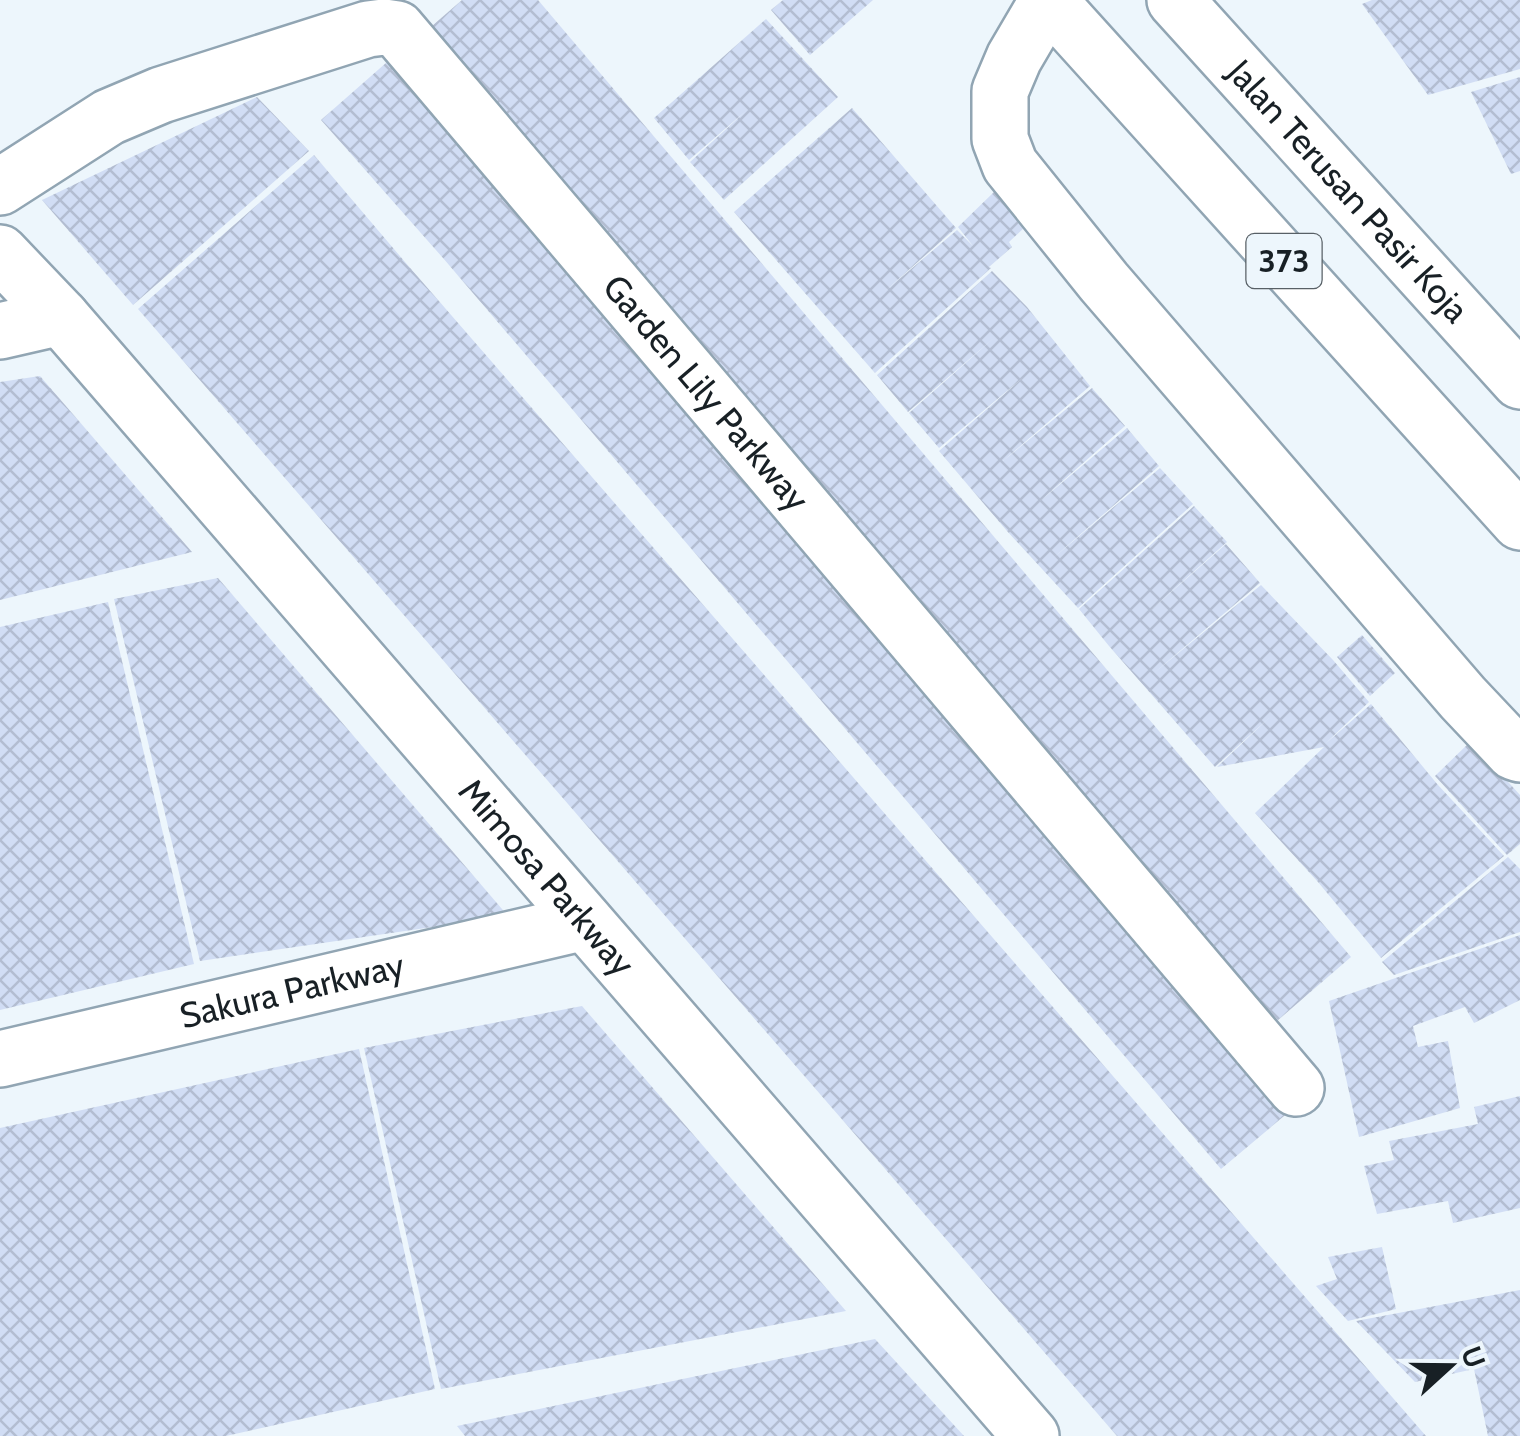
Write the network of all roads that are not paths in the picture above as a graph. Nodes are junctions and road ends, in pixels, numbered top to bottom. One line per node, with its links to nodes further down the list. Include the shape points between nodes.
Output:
1 (1048, 0): 8 (street, 373); 9 (street, via 1000,91 1000,139 1010,165 1463,698)
2 (1175, 0): 7 (street, Jalan Terusan Pasir Koja / 373)
3 (0, 187): 12 (street, Garden Lily Parkway, via 109,117 161,95 368,30 397,29)
4 (0, 253): 5 (street, Mimosa Parkway)
5 (62, 316): 6 (street); 10 (street, Mimosa Parkway)
6 (0, 330)
7 (1518, 376)
8 (1520, 522)
9 (1520, 754)
10 (585, 922): 11 (street, Sakura Parkway); 13 (street, Mimosa Parkway)
11 (0, 1059)
12 (1296, 1088)
13 (1031, 1436)

